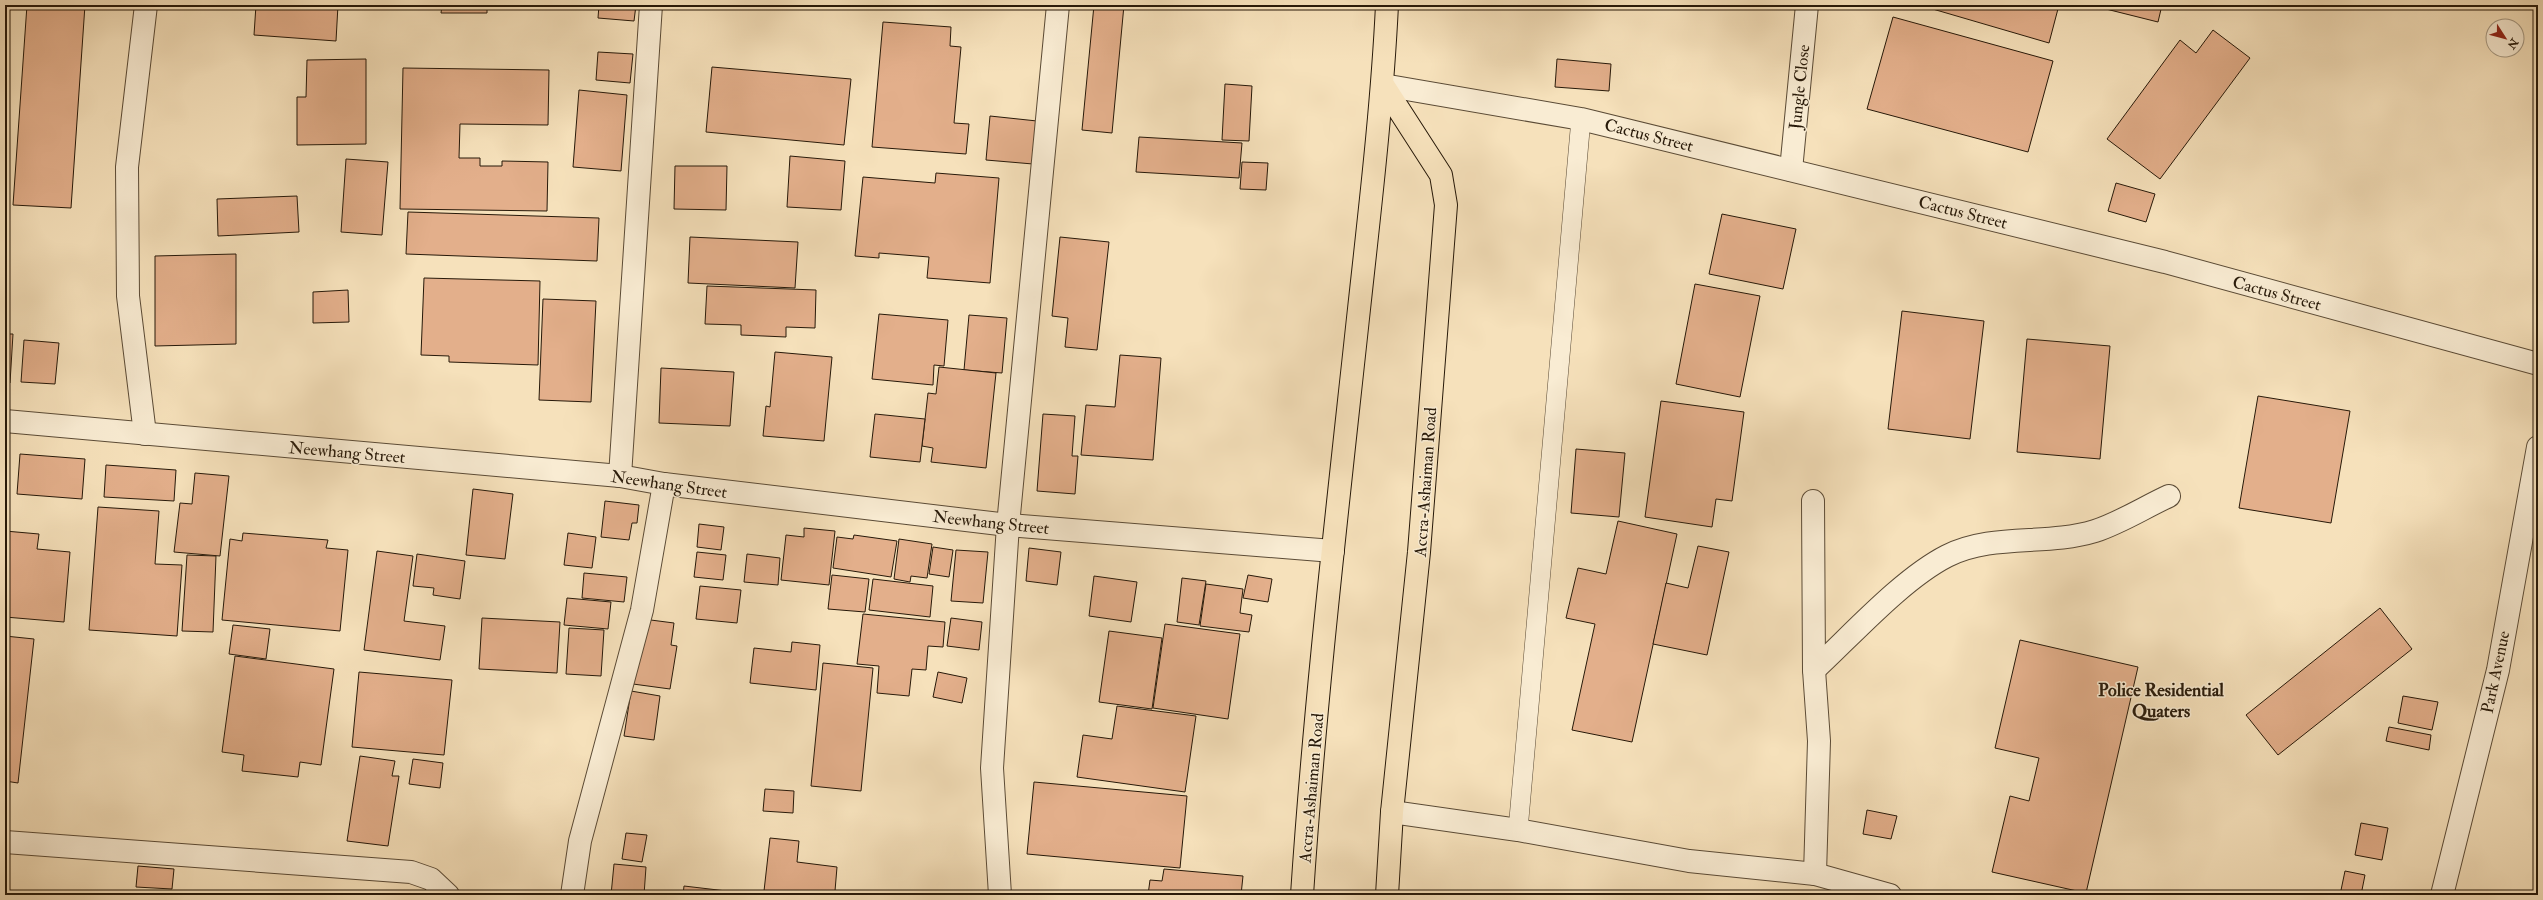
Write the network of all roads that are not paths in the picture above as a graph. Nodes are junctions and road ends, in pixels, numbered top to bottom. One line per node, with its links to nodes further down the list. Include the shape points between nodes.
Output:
1 (146, 5): 11 (street, via 127,167 128,296)
2 (651, 5): 13 (street)
3 (1058, 5): 17 (street)
4 (1387, 5): 6 (main road, Accra-Ashaiman Road)
5 (1807, 5): 8 (street, Jungle Close)
6 (1383, 85): 7 (street, Cactus Street); 18 (main road, Accra-Ashaiman Road); 20 (main road, Accra-Ashaiman Road, via 1441,175 1446,205 1419,552)
7 (1581, 118): 8 (street, Cactus Street); 21 (lane)
8 (1791, 170): 9 (street, Cactus Street, via 2164,262)
9 (2538, 364)
10 (5, 420): 11 (street, Neewhang Street)
11 (145, 434): 13 (street, Neewhang Street)
12 (2538, 447): 30 (street, Park Avenue, via 2498,670)
13 (620, 476): 14 (street, Neewhang Street)
14 (664, 484): 17 (street, Neewhang Street); 25 (street, via 642,610 580,841)
15 (2169, 496): 19 (street, via 2095,530 2051,538 1986,542 1947,556 1912,578)
16 (1813, 501): 19 (street)
17 (1008, 525): 18 (street, Neewhang Street); 26 (street, via 992,768)
18 (1333, 551): 27 (main road, Accra-Ashaiman Road, via 1307,816)
19 (1814, 670): 23 (street, via 1819,742)
20 (1392, 812): 21 (street); 28 (main road, Accra-Ashaiman Road)
21 (1518, 830): 23 (street, via 1689,861)
22 (5, 842): 24 (street, via 411,872 431,880)
23 (1815, 874): 29 (street)
24 (448, 895)
25 (572, 895)
26 (1000, 895)
27 (1302, 895)
28 (1387, 895)
29 (1890, 895)
30 (2442, 895)

